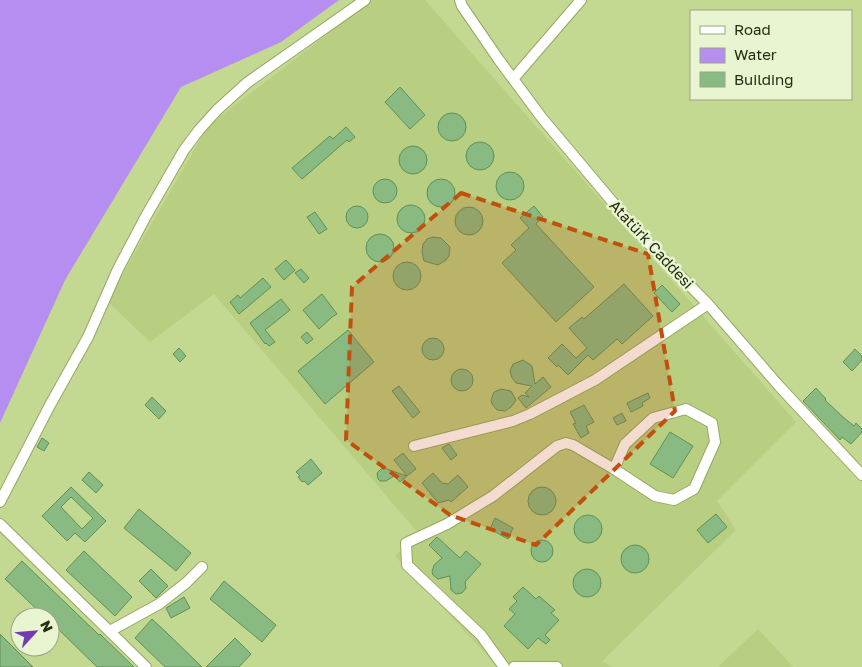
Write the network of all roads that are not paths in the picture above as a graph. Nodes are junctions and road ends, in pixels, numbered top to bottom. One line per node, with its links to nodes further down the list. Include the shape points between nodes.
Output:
1 (366, 0): 9 (street, via 248,82 198,130 146,216 88,337)
2 (460, 0): 4 (street, Atatürk Caddesi)
3 (581, 0): 4 (street)
4 (513, 79): 5 (street, Atatürk Caddesi, via 642,237)
5 (708, 304): 6 (street, via 595,380 530,414); 8 (street, Atatürk Caddesi)
6 (414, 446)
7 (614, 469): 7 (street, via 626,444 653,418 686,409 712,423 714,442 694,489 674,500 655,496); 14 (street, via 573,445 557,446 493,496 447,524 406,543 407,565 481,635)
8 (862, 475)
9 (0, 502)
10 (0, 524): 12 (street)
11 (202, 567): 12 (street, via 160,604)
12 (110, 631): 13 (street)
13 (146, 667)
14 (504, 667)
15 (514, 667): 16 (street)
16 (557, 667)

